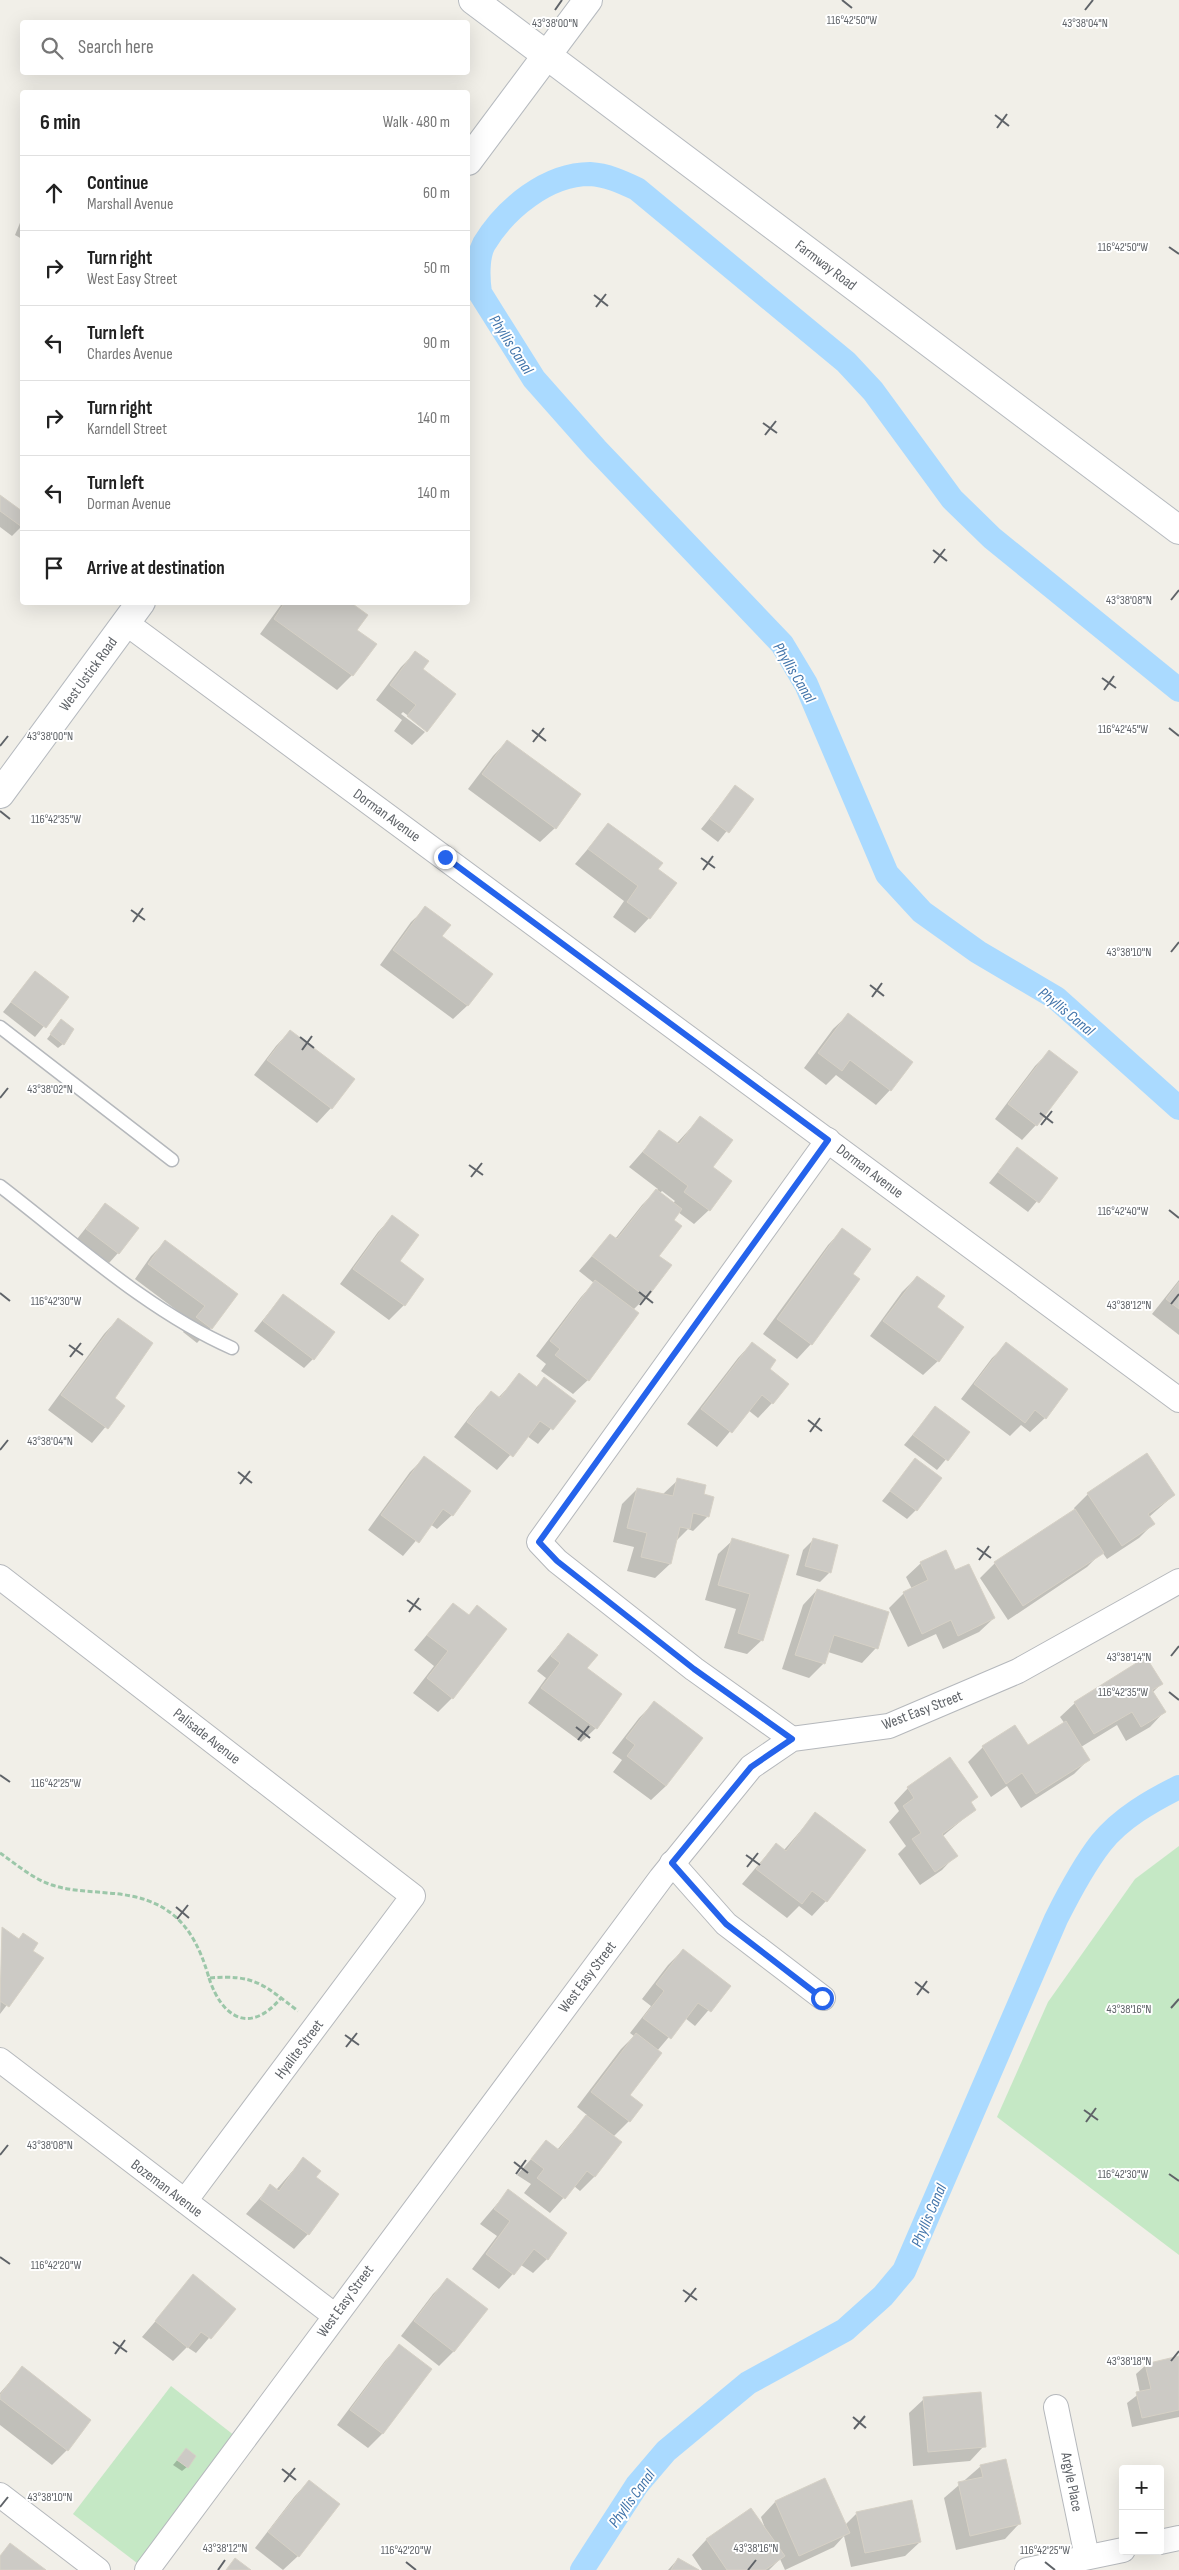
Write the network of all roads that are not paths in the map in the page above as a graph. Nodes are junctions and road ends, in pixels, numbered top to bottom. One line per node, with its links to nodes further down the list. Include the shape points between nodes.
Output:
1 (473, 0): 3 (main road, Farmway Road)
2 (588, 0): 3 (main road)
3 (546, 56): 4 (main road); 5 (main road, Farmway Road)
4 (470, 158)
5 (1179, 530)
6 (134, 613): 7 (main road, West Ustick Road); 9 (street, Dorman Avenue)
7 (0, 794)
8 (0, 1027): 10 (lane)
9 (828, 1140): 13 (street, Dorman Avenue); 16 (street, via 539,1542 557,1561 694,1669)
10 (172, 1160)
11 (0, 1186): 12 (lane, via 147,1299 202,1335)
12 (232, 1348)
13 (1179, 1400)
14 (0, 1577): 18 (street, Palisade Avenue)
15 (1179, 1581): 16 (street, West Easy Street, via 1018,1672 889,1726)
16 (792, 1739): 17 (street, West Easy Street, via 751,1767)
17 (672, 1863): 19 (street, via 726,1924); 22 (street, West Easy Street)
18 (414, 1896): 21 (street, Hyalite Street)
19 (822, 1998)
20 (0, 2060): 21 (street, Bozeman Avenue)
21 (185, 2201): 22 (street, Bozeman Avenue)
22 (334, 2315): 30 (street, West Easy Street)
23 (1056, 2407): 28 (street, Argyle Place)
24 (0, 2495): 29 (street)
25 (1179, 2538): 26 (street)
26 (1164, 2541)
27 (1119, 2551): 28 (street)
28 (1087, 2557): 31 (street)
29 (98, 2570)
30 (147, 2570)
31 (1027, 2570)

